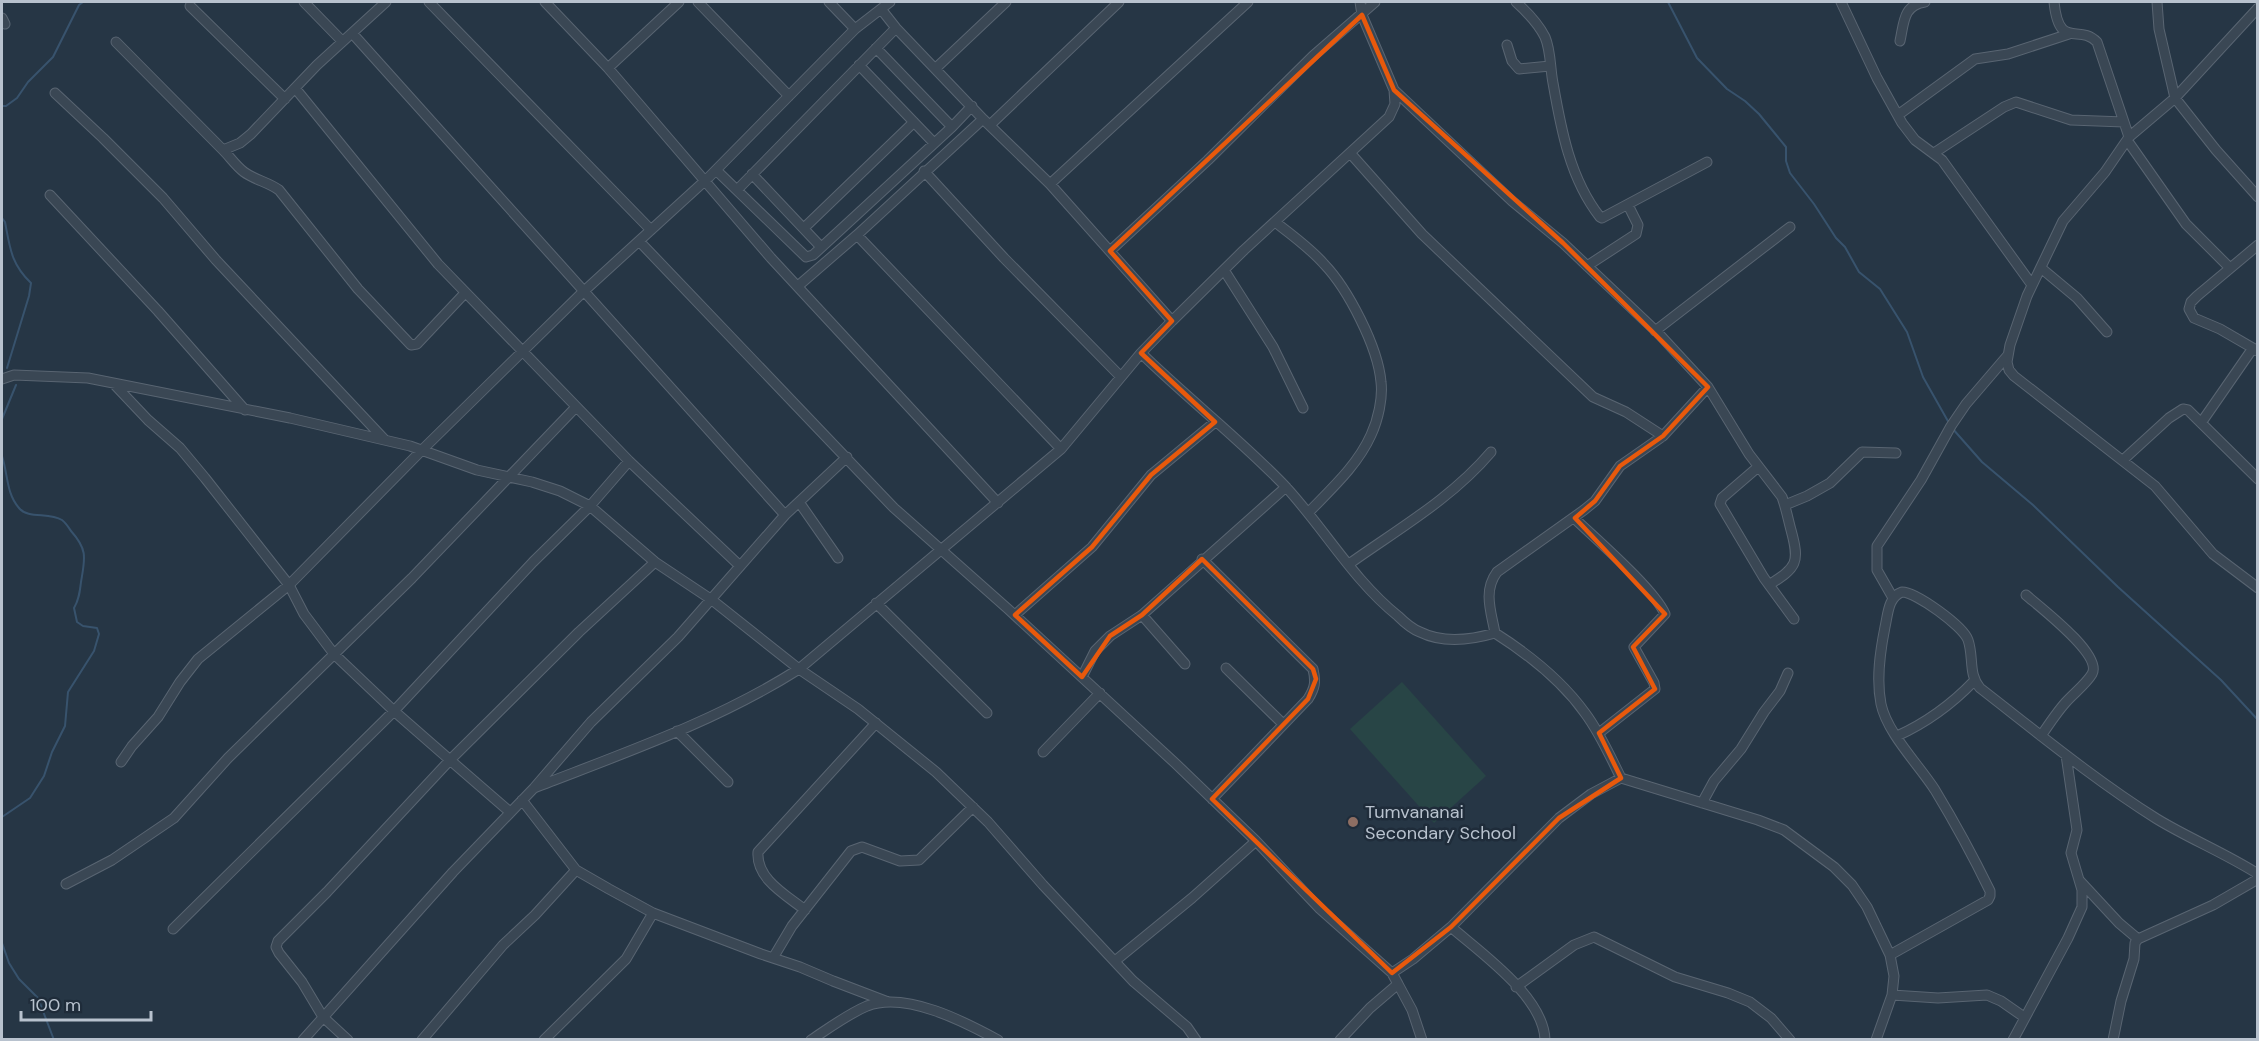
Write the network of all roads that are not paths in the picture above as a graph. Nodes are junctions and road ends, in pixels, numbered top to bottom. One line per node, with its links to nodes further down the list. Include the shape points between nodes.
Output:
1 (304, 2): 27 (street)
2 (386, 2): 25 (street)
3 (429, 2): 66 (street)
4 (545, 2): 34 (street)
5 (679, 2): 34 (street)
6 (698, 2): 39 (street)
7 (829, 2): 24 (street)
8 (890, 2): 21 (street)
9 (1006, 2): 35 (street)
10 (1119, 2): 45 (street)
11 (1248, 2): 58 (street)
12 (1360, 2): 22 (street)
13 (1375, 2): 22 (street)
14 (1516, 2): 33 (street, via 1545,39)
15 (1841, 2): 43 (street)
16 (1925, 2): 28 (street, via 1916,3 1906,12)
17 (2054, 2): 26 (street, via 2057,21)
18 (2157, 2): 40 (street, via 2159,29)
19 (190, 6): 41 (street)
20 (2256, 7): 40 (street)
21 (881, 9): 23 (street); 24 (street)
22 (1362, 15): 37 (street); 71 (street, via 1313,56)
23 (896, 28): 31 (street); 35 (street)
24 (855, 29): 39 (street)
25 (352, 33): 27 (street); 78 (street)
26 (2069, 34): 43 (street, via 2008,54 1975,59); 46 (street, via 2097,42)
27 (342, 41): 36 (street)
28 (1900, 41)
29 (116, 42): 50 (street)
30 (1507, 45): 33 (street, via 1519,69)
31 (876, 48): 32 (street); 47 (street)
32 (859, 65): 44 (street); 56 (street)
33 (1550, 66): 62 (street, via 1571,163 1586,194 1602,218)
34 (608, 68): 57 (street)
35 (936, 68): 42 (street)
36 (295, 88): 41 (street); 79 (street)
37 (1394, 90): 52 (street, via 1395,104 1389,117); 72 (street)
38 (55, 93): 97 (street, via 163,198)
39 (789, 96): 54 (street)
40 (2175, 98): 48 (street); 61 (street)
41 (285, 99): 50 (street, via 247,138)
42 (972, 106): 45 (street); 47 (street)
43 (1898, 115): 51 (street, via 1915,140)
44 (914, 122): 49 (street); 65 (street)
45 (986, 122): 55 (street); 58 (street)
46 (2124, 122): 48 (street); 51 (street, via 2071,120 2016,102)
47 (952, 127): 49 (street)
48 (2128, 139): 73 (street, via 2106,172 2063,221); 74 (street, via 2186,224)
49 (934, 143): 70 (street)
50 (223, 150): 79 (street, via 245,173 279,190 358,289 411,345 417,344)
51 (1934, 153): 76 (street)
52 (1351, 154): 63 (street); 96 (street, via 1422,234 1582,387)
53 (1707, 162): 62 (street)
54 (716, 170): 57 (street); 59 (street)
55 (924, 171): 67 (street); 87 (street)
56 (752, 174): 59 (street); 65 (street)
57 (704, 182): 66 (street); 77 (street)
58 (1050, 184): 71 (street)
59 (737, 190): 70 (street, via 800,254 813,255)
60 (50, 195): 93 (street)
61 (2258, 197)
62 (1628, 205): 72 (street, via 1639,230)
63 (1275, 222): 75 (street); 113 (street, via 1326,265 1356,309 1382,385 1376,423 1367,443 1342,479)
64 (1790, 227): 81 (street)
65 (804, 228): 70 (street)
66 (651, 230): 68 (street)
67 (857, 235): 77 (street); 98 (street)
68 (639, 241): 78 (street); 102 (street)
69 (2258, 245): 74 (street)
70 (821, 247)
71 (1110, 251): 80 (street)
72 (1587, 266): 81 (street)
73 (2041, 268): 76 (street); 82 (street, via 2082,303)
74 (2230, 268): 83 (street, via 2197,296 2189,309 2194,318)
75 (1224, 270): 80 (street); 92 (street, via 1273,347)
76 (2032, 285): 86 (street)
77 (798, 286): 110 (street)
78 (584, 292): 84 (street); 114 (street)
79 (465, 293): 84 (street)
80 (1172, 321): 85 (street)
81 (1655, 331): 90 (street)
82 (2107, 332)
83 (2255, 349): 95 (street)
84 (523, 351): 91 (street); 99 (street)
85 (1141, 353): 87 (street); 94 (street)
86 (2008, 355): 103 (street, via 2009,370 2014,376); 126 (street, via 1966,404 1877,546 1877,570)
87 (1121, 377): 98 (street)
88 (2, 379): 89 (street, via 14,375 65,375)
89 (113, 383): 93 (street); 122 (street, via 180,448)
90 (1708, 387): 96 (street); 105 (street)
91 (576, 406): 104 (street); 106 (street)
92 (1302, 408)
93 (245, 410): 97 (street)
94 (1215, 422): 108 (street); 129 (street, via 1151,475 1092,547)
95 (2201, 423): 103 (street, via 2188,410 2180,410); 107 (street)
96 (1663, 436): 115 (street, via 1620,466 1595,501)
97 (384, 440): 99 (street)
98 (1061, 449): 110 (street)
99 (421, 451): 106 (street); 122 (street)
100 (1491, 452): 120 (street, via 1438,503)
101 (1896, 453): 111 (street, via 1862,452 1830,483)
102 (847, 457): 109 (street); 116 (street, via 894,508)
103 (2123, 460): 124 (street, via 2155,486 2213,554)
104 (629, 461): 112 (street); 121 (street)
105 (1758, 467): 111 (street); 123 (street, via 1720,504)
106 (508, 477): 112 (street, via 553,489); 133 (street)
107 (2258, 479)
108 (1286, 487): 113 (street); 118 (street)
109 (799, 502): 114 (street); 117 (street)
110 (998, 503): 116 (street)
111 (1785, 505): 123 (street, via 1797,549 1796,560 1790,570)
112 (590, 506): 119 (street); 141 (street)
113 (1308, 513): 120 (street)
114 (785, 515): 121 (street)
115 (1574, 518): 132 (street, via 1492,578 1488,596); 146 (street, via 1642,585 1665,614 1634,647 1655,689)
116 (940, 549): 128 (street); 129 (street)
117 (838, 558)
118 (1202, 559): 130 (street); 144 (street, via 1313,669 1316,686)
119 (655, 562): 127 (street); 151 (street)
120 (1349, 564): 132 (street, via 1383,604 1419,632 1454,640)
121 (740, 566): 127 (street)
122 (289, 585): 133 (street, via 304,614); 152 (street, via 198,659)
123 (1769, 585): 131 (street)
124 (2258, 588)
125 (2026, 595): 148 (street, via 2084,648 2094,667)
126 (1893, 598): 139 (street, via 1902,592 1915,595 1965,633); 147 (street, via 1883,638 1879,684 1882,706)
127 (712, 600): 136 (street); 155 (street, via 591,722)
128 (876, 603): 136 (street); 142 (street)
129 (1015, 615): 138 (street)
130 (1142, 615): 134 (street); 138 (street, via 1100,645)
131 (1794, 619)
132 (1495, 633): 146 (street, via 1561,686)
133 (334, 654): 141 (street); 166 (street, via 228,758 174,818 112,860)
134 (1185, 664)
135 (1226, 668): 144 (street)
136 (799, 669): 143 (street); 145 (street, via 767,689)
137 (1788, 673): 158 (street, via 1780,691)
138 (1083, 677): 140 (street)
139 (1974, 681): 147 (street, via 1945,710); 148 (street)
140 (1100, 693): 149 (street); 156 (street)
141 (394, 711): 151 (street); 170 (street)
142 (987, 713)
143 (876, 723): 159 (street); 167 (street, via 758,852 757,864 766,879)
144 (1283, 724): 156 (street)
145 (677, 731): 154 (street); 155 (street)
146 (1599, 733): 153 (street)
147 (1898, 736): 172 (street, via 1958,828 1990,896)
148 (2041, 736): 150 (street)
149 (1043, 752)
150 (2066, 755): 163 (street, via 2156,818); 164 (street, via 2077,830 2071,853)
151 (450, 760): 160 (street); 180 (street, via 278,941 279,953)
152 (121, 762)
153 (1621, 778): 158 (street); 169 (street, via 1559,818)
154 (728, 782)
155 (534, 788): 157 (street)
156 (1212, 799): 161 (street)
157 (522, 800): 160 (street); 162 (street)
158 (1702, 803): 172 (street, via 1784,830 1834,867 1867,907)
159 (973, 807): 167 (street, via 919,860 900,861 865,847 855,849); 174 (street)
160 (510, 812): 180 (street)
161 (1256, 841): 174 (street); 175 (street, via 1320,909)
162 (576, 870): 168 (street); 184 (street, via 503,945)
163 (2258, 874)
164 (2079, 879): 171 (street); 181 (street, via 2082,907)
165 (2258, 879): 171 (street, via 2213,905)
166 (66, 884)
167 (805, 910): 173 (street)
168 (653, 914): 173 (street); 185 (street, via 626,958)
169 (1451, 927): 175 (street); 177 (street)
170 (172, 929)
171 (2138, 939): 195 (street)
172 (1890, 955): 178 (street)
173 (773, 958): 179 (street)
174 (1114, 961): 188 (street, via 1187,1027)
175 (1392, 973): 176 (street)
176 (1398, 984): 189 (street); 190 (street)
177 (1516, 987): 191 (street, via 1539,1016); 192 (street, via 1574,945 1594,937 1675,977 1750,1002)
178 (1892, 995): 181 (street, via 1987,995); 193 (street)
179 (888, 1002): 186 (street, via 866,1006); 187 (street, via 950,1015)
180 (323, 1017): 182 (street); 183 (street)
181 (2024, 1017): 194 (street)
182 (303, 1040)
183 (348, 1040)
184 (422, 1040)
185 (544, 1040)
186 (811, 1040)
187 (998, 1040)
188 (1196, 1040)
189 (1340, 1040)
190 (1422, 1040)
191 (1545, 1040)
192 (1790, 1040)
193 (1876, 1040)
194 (2013, 1040)
195 (2113, 1040)

